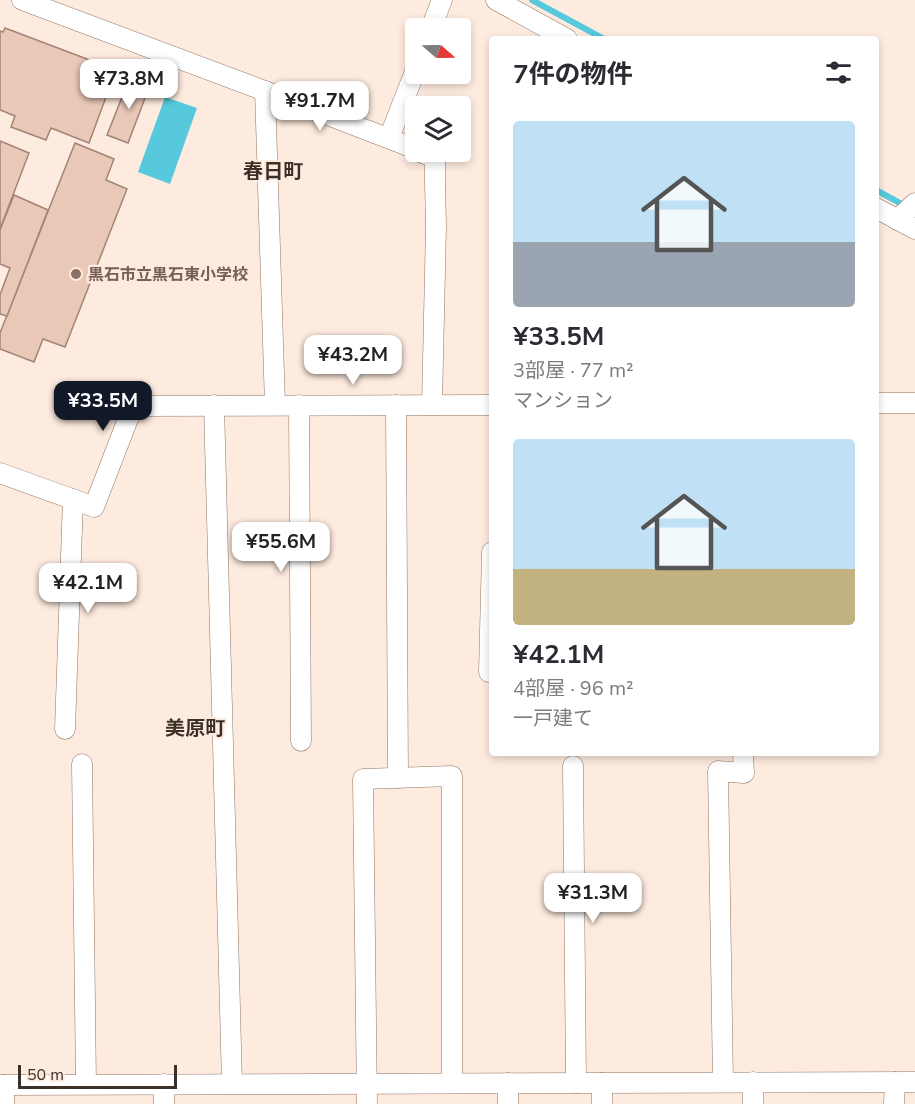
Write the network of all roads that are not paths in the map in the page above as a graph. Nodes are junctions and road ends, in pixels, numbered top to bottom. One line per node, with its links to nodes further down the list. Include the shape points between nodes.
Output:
1 (22, 0): 7 (street)
2 (442, 0): 4 (street)
3 (496, 0): 5 (street)
4 (435, 18)
5 (562, 36)
6 (410, 84): 8 (street)
7 (265, 91): 8 (street); 18 (street)
8 (389, 138): 9 (street)
9 (405, 145)
10 (435, 162): 21 (street)
11 (915, 203): 13 (street)
12 (879, 210): 13 (street)
13 (897, 220): 14 (street)
14 (915, 229)
15 (915, 403): 16 (street)
16 (879, 404)
17 (214, 405): 18 (street); 24 (street, via 133,406 94,507); 42 (street)
18 (275, 405): 19 (street)
19 (299, 405): 20 (street); 26 (street)
20 (396, 405): 21 (street); 30 (street)
21 (432, 405): 22 (street)
22 (489, 405)
23 (0, 473): 24 (street)
24 (73, 499): 25 (street)
25 (65, 729)
26 (301, 741)
27 (743, 756): 31 (street, via 744,773 718,771)
28 (82, 764): 40 (street)
29 (573, 766): 38 (street)
30 (398, 778): 35 (street, via 363,779); 36 (street, via 452,776)
31 (723, 1082): 32 (street); 39 (street)
32 (753, 1082): 33 (street); 48 (street)
33 (895, 1082): 34 (street); 49 (street)
34 (915, 1082)
35 (367, 1083): 36 (street); 42 (street); 45 (street)
36 (452, 1083): 37 (street)
37 (508, 1083): 38 (street); 46 (street)
38 (576, 1083): 39 (street)
39 (602, 1083): 47 (street)
40 (86, 1084): 41 (street); 43 (street)
41 (164, 1084): 42 (street); 44 (street)
42 (232, 1084)
43 (3, 1091)
44 (164, 1104)
45 (367, 1104)
46 (508, 1104)
47 (602, 1104)
48 (753, 1104)
49 (894, 1104)

